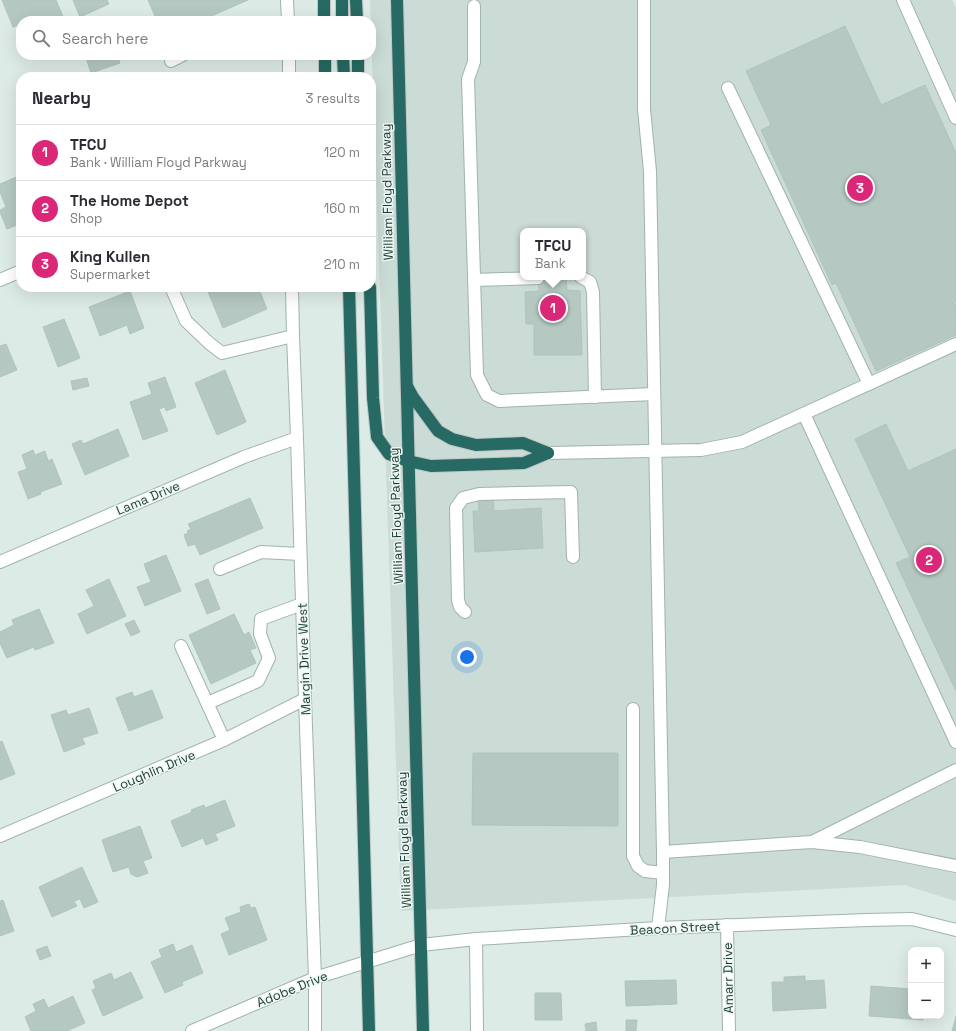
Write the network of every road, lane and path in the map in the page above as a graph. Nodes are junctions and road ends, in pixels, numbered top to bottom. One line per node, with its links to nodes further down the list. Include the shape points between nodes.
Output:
1 (287, 0): 9 (street)
2 (324, 0): 10 (highway)
3 (342, 0): 11 (highway)
4 (356, 0): 12 (highway)
5 (397, 0): 35 (highway, William Floyd Parkway)
6 (644, 0): 36 (street, via 644,109 650,171)
7 (903, 0): 22 (street)
8 (474, 6): 26 (street, via 474,62 468,79)
9 (288, 16)
10 (324, 16)
11 (342, 16)
12 (357, 16)
13 (288, 60): 17 (street)
14 (325, 60): 18 (highway)
15 (343, 60): 19 (highway)
16 (358, 60): 20 (highway)
17 (289, 72)
18 (325, 72)
19 (344, 72)
20 (358, 72)
21 (728, 88): 34 (street)
22 (956, 118)
23 (16, 273): 25 (street)
24 (520, 279): 26 (street)
25 (0, 280)
26 (474, 280): 37 (street, via 476,375 487,395 499,401)
27 (586, 280): 37 (street, via 590,282 593,292)
28 (173, 292): 32 (street, via 186,321 222,353)
29 (292, 292): 32 (street, Margin Drive West)
30 (349, 292): 67 (highway)
31 (370, 292): 42 (highway, via 373,398 377,437 389,454)
32 (293, 336): 39 (street, Margin Drive West)
33 (956, 344): 34 (street)
34 (869, 384): 38 (street)
35 (406, 386): 41 (highway, via 438,431 452,439 476,444 523,443); 42 (highway, William Floyd Parkway)
36 (654, 394): 37 (street); 40 (street)
37 (595, 397)
38 (804, 414): 40 (street, via 742,442 701,450); 54 (street)
39 (298, 438): 43 (street, Margin Drive West); 45 (street, Lama Drive, via 257,452)
40 (656, 450): 41 (street); 58 (street)
41 (548, 453): 42 (highway, via 524,463 431,466)
42 (408, 461): 65 (highway, William Floyd Parkway)
43 (300, 554): 46 (street, via 261,552); 47 (street, Margin Drive West)
44 (573, 557): 48 (street, via 571,492 479,494 463,498 456,508 458,600)
45 (0, 562)
46 (220, 569)
47 (302, 604): 50 (street, Margin Drive West); 51 (street, via 261,619 260,634 269,658 258,680)
48 (465, 612)
49 (181, 646): 51 (street)
50 (305, 699): 53 (street, Loughlin Drive); 68 (street, Margin Drive West)
51 (208, 703): 53 (street)
52 (633, 709): 60 (street, via 633,856 638,866)
53 (224, 740): 56 (street, Loughlin Drive)
54 (956, 742)
55 (956, 770): 57 (street)
56 (0, 836)
57 (812, 842): 58 (street); 59 (street, via 860,847)
58 (663, 852): 60 (street)
59 (956, 866)
60 (663, 879): 62 (street)
61 (727, 925): 62 (street, Beacon Street); 63 (street, Beacon Street, via 912,919); 74 (street, Amarr Drive)
62 (658, 928): 64 (street, Beacon Street)
63 (956, 930)
64 (476, 939): 65 (street, Beacon Street); 73 (street)
65 (421, 945): 66 (street, Beacon Street); 72 (highway, William Floyd Parkway)
66 (394, 954): 67 (street, Adobe Drive)
67 (367, 962): 68 (street, Adobe Drive); 71 (highway)
68 (315, 978): 69 (street, Adobe Drive); 70 (street, Margin Drive West)
69 (192, 1031)
70 (315, 1031)
71 (368, 1031)
72 (423, 1031)
73 (477, 1031)
74 (729, 1031)

